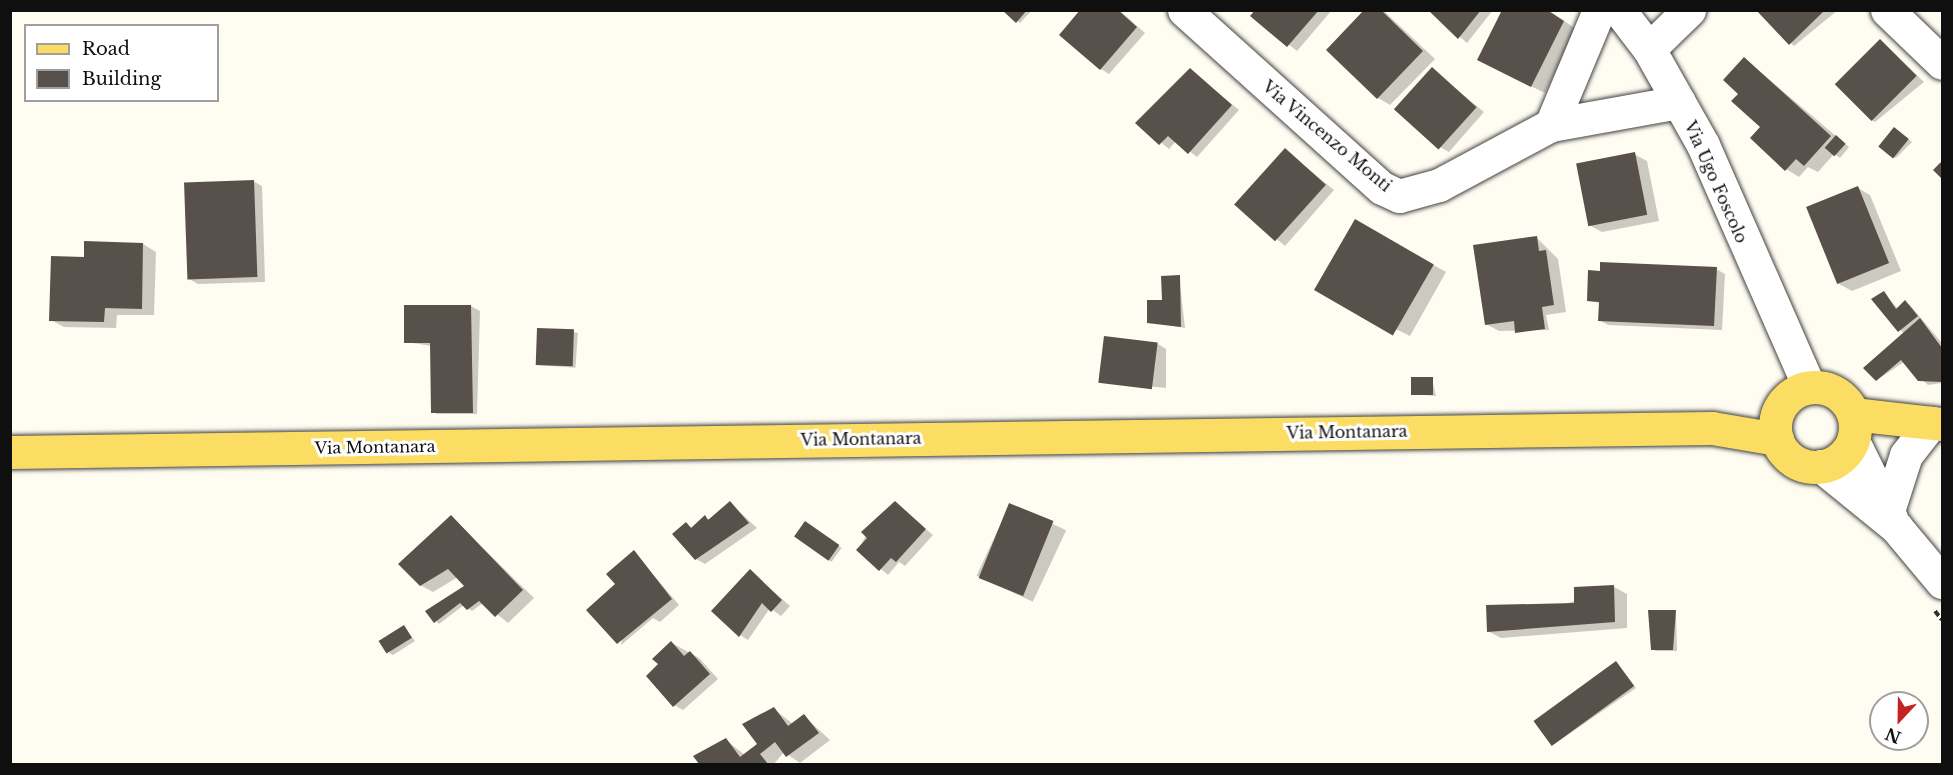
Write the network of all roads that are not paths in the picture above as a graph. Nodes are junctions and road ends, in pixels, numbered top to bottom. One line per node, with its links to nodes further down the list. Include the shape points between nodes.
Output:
1 (1184, 10): 9 (street, Via Vincenzo Monti, via 1382,188 1400,196 1439,185)
2 (1599, 10): 9 (street)
3 (1618, 10): 6 (street, Via Ugo Foscolo)
4 (1689, 10): 6 (street)
5 (1887, 10): 7 (street)
6 (1649, 49): 8 (street, Via Ugo Foscolo)
7 (1942, 63)
8 (1679, 102): 9 (street, Via Vincenzo Monti); 10 (street, Via Ugo Foscolo, via 1703,145 1780,332)
9 (1551, 125)
10 (1789, 409): 12 (main road, via 1841,396); 13 (main road, Via Montanara, via 1712,428); 14 (main road, via 1790,458)
11 (1928, 423): 12 (main road); 15 (street, via 1906,455)
12 (1853, 428): 14 (main road, via 1837,460); 15 (street)
13 (10, 452)
14 (1821, 466): 15 (street)
15 (1892, 519): 16 (street)
16 (1942, 582)

